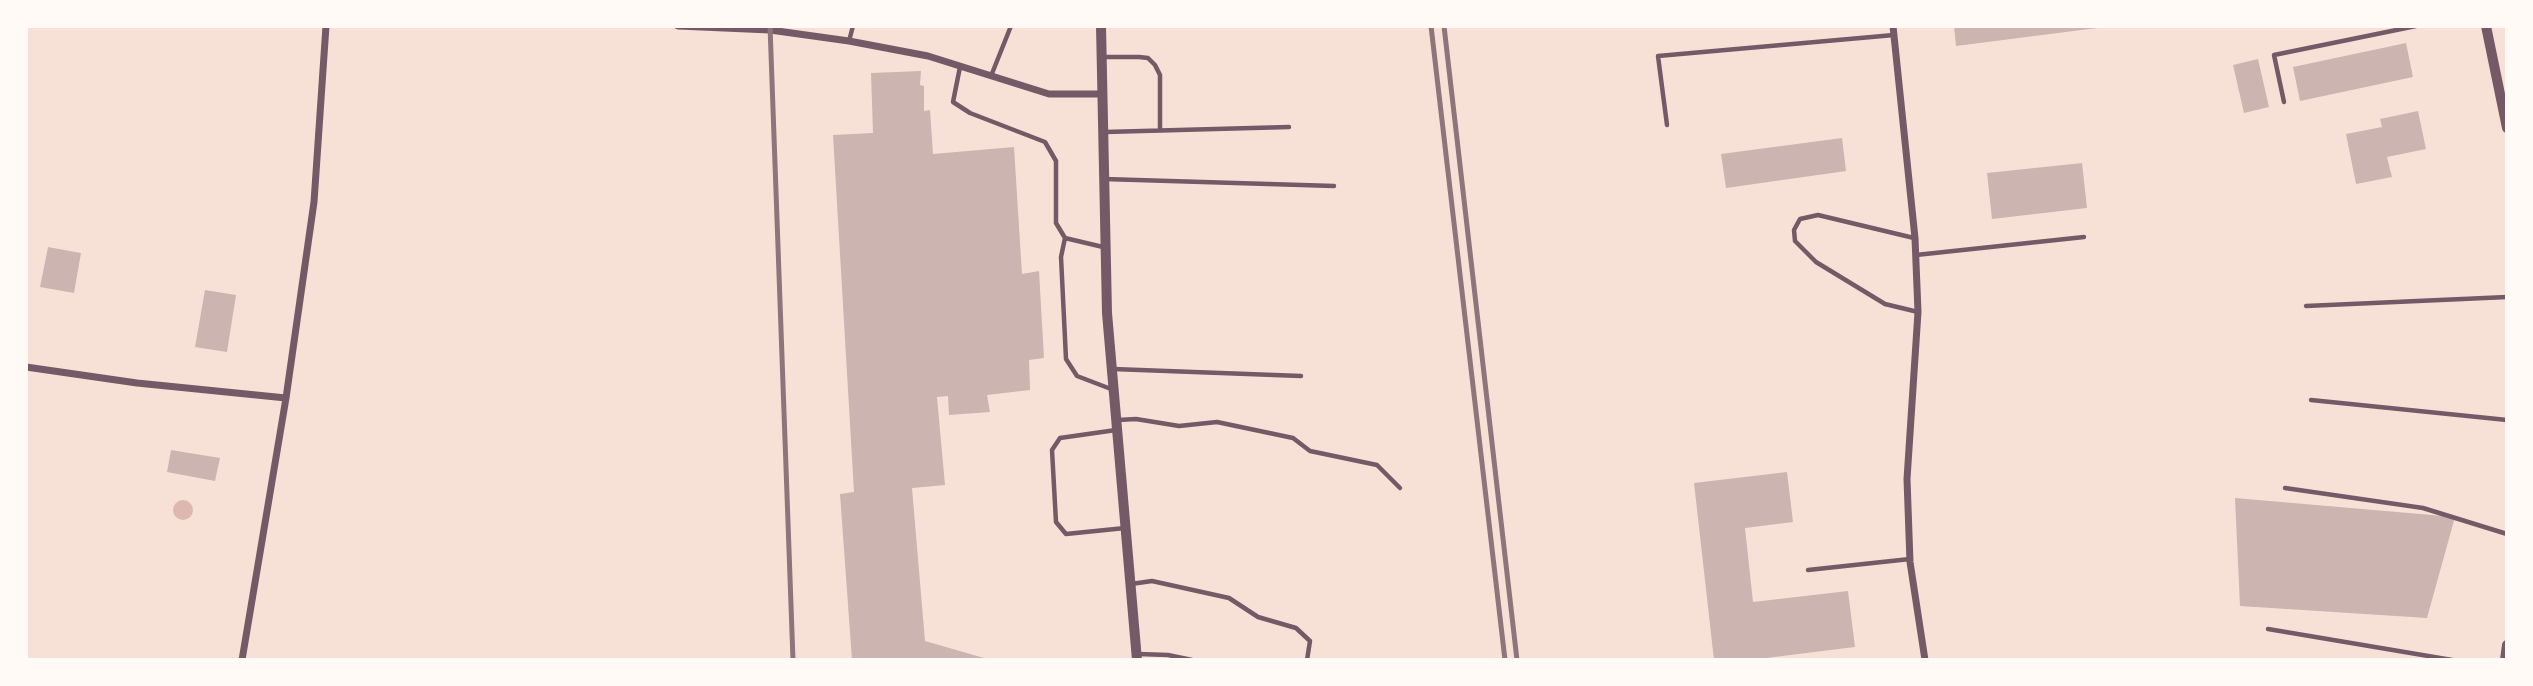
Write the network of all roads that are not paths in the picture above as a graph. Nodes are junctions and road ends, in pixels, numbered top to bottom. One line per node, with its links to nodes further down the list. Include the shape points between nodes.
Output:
1 (326, 26): 34 (street, via 314,202)
2 (678, 26): 9 (street, via 770,30)
3 (853, 26): 9 (lane)
4 (1011, 26): 12 (lane)
5 (1101, 26): 10 (street)
6 (2416, 26): 14 (lane, via 2274,55)
7 (2486, 26): 17 (street)
8 (1893, 31): 15 (lane, via 1658,56); 23 (street)
9 (849, 41): 11 (street)
10 (1102, 57): 13 (street); 18 (lane, via 1148,58 1155,65 1160,75)
11 (961, 66): 12 (street); 24 (lane, via 953,102 1045,142 1056,161 1056,223)
12 (991, 76): 13 (street, via 1049,94)
13 (1103, 94): 19 (street)
14 (2284, 102)
15 (1667, 125)
16 (1289, 127): 18 (lane)
17 (2507, 128)
18 (1160, 130): 19 (lane)
19 (1104, 132): 20 (street)
20 (1104, 179): 21 (lane); 25 (street)
21 (1334, 186)
22 (2084, 237): 26 (lane)
23 (1915, 238): 26 (street); 29 (lane, via 1818,215 1800,219 1794,230 1795,241 1816,262 1885,304)
24 (1065, 239): 25 (lane); 33 (lane, via 1061,257 1066,359 1077,376)
25 (1106, 247): 31 (street)
26 (1916, 255): 29 (street)
27 (2507, 297): 28 (lane)
28 (2306, 306)
29 (1918, 312): 42 (street, via 1907,480)
30 (26, 367): 34 (street)
31 (1112, 369): 32 (lane); 33 (street)
32 (1301, 376)
33 (1114, 390): 37 (street)
34 (286, 398): 48 (street)
35 (2311, 400): 36 (lane)
36 (2507, 420)
37 (1117, 425): 38 (lane, via 1136,419 1179,426 1217,422 1293,438 1310,451 1377,465); 40 (street); 40 (lane, via 1060,438 1052,450 1056,522 1066,534)
38 (1400, 488)
39 (2285, 488): 41 (lane, via 2423,508)
40 (1126, 528): 44 (street)
41 (2507, 534)
42 (1910, 559): 43 (lane); 51 (street)
43 (1808, 570)
44 (1130, 584): 47 (street); 50 (lane, via 1152,581 1229,598 1258,617 1296,628 1310,641)
45 (2269, 629): 52 (lane)
46 (2507, 645): 53 (street)
47 (1137, 657): 49 (lane, via 1168,655)
48 (242, 660)
49 (1192, 660)
50 (1307, 660)
51 (1925, 660)
52 (2452, 660)
53 (2505, 660)

